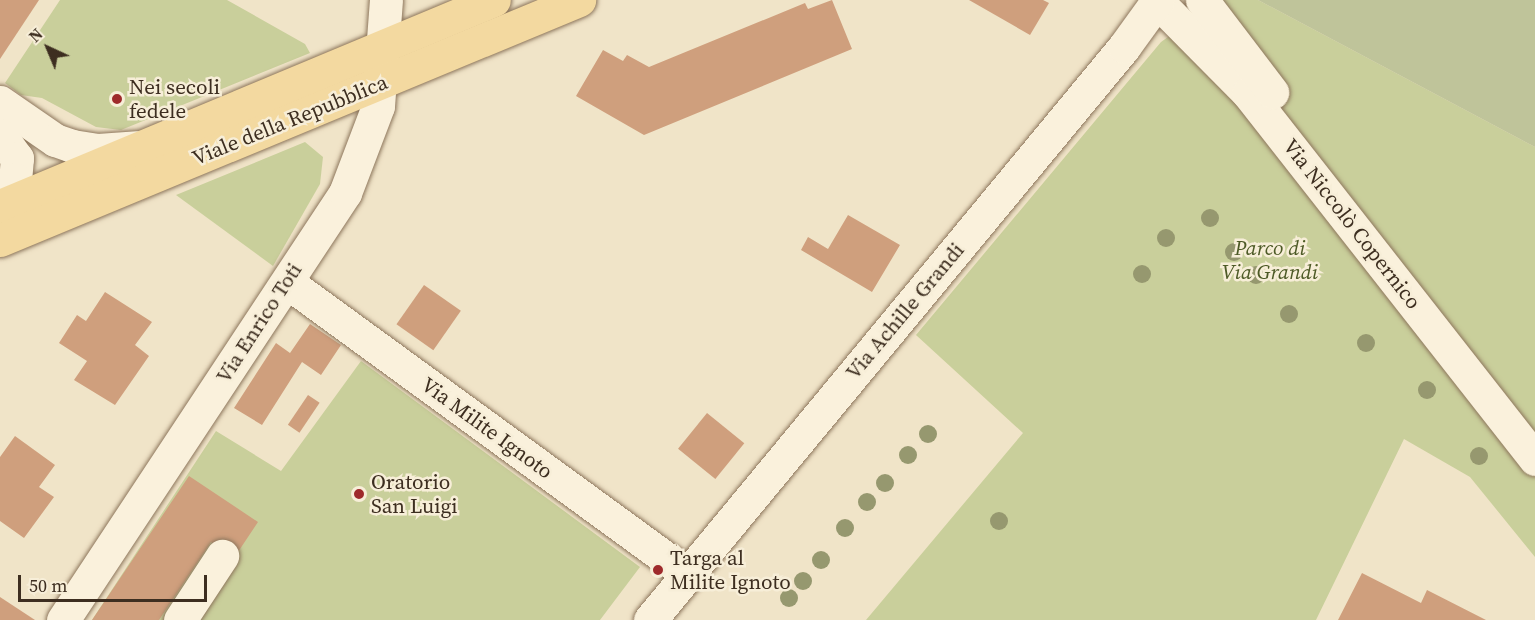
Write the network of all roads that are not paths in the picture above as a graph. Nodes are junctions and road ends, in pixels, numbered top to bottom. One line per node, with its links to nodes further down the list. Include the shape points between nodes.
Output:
1 (386, 0): 6 (street, Via Enrico Toti)
2 (494, 0): 6 (main road, Viale della Repubblica)
3 (579, 0): 7 (main road, Viale della Repubblica)
4 (1157, 0): 16 (street, Via Niccolò Copernico, via 1255,102); 18 (street, Via Achille Grandi, via 1124,47)
5 (1202, 0): 15 (street, Via Niccolò Copernico)
6 (383, 47): 7 (street, Via Enrico Toti); 10 (main road, Viale della Repubblica)
7 (381, 85): 13 (main road, Viale della Repubblica); 14 (street, Via Enrico Toti, via 370,130 345,193)
8 (0, 102): 10 (street, via 55,140 72,146 98,150)
9 (0, 135): 11 (street, via 17,158 15,179)
10 (148, 146): 12 (main road, Viale della Repubblica)
11 (0, 200)
12 (0, 206)
13 (0, 240)
14 (287, 282): 18 (street, Via Milite Ignoto); 19 (street, Via Enrico Toti)
15 (1535, 430)
16 (1535, 459)
17 (222, 556): 20 (street)
18 (688, 574): 21 (street, Via Achille Grandi)
19 (63, 620)
20 (180, 620)
21 (650, 620)

